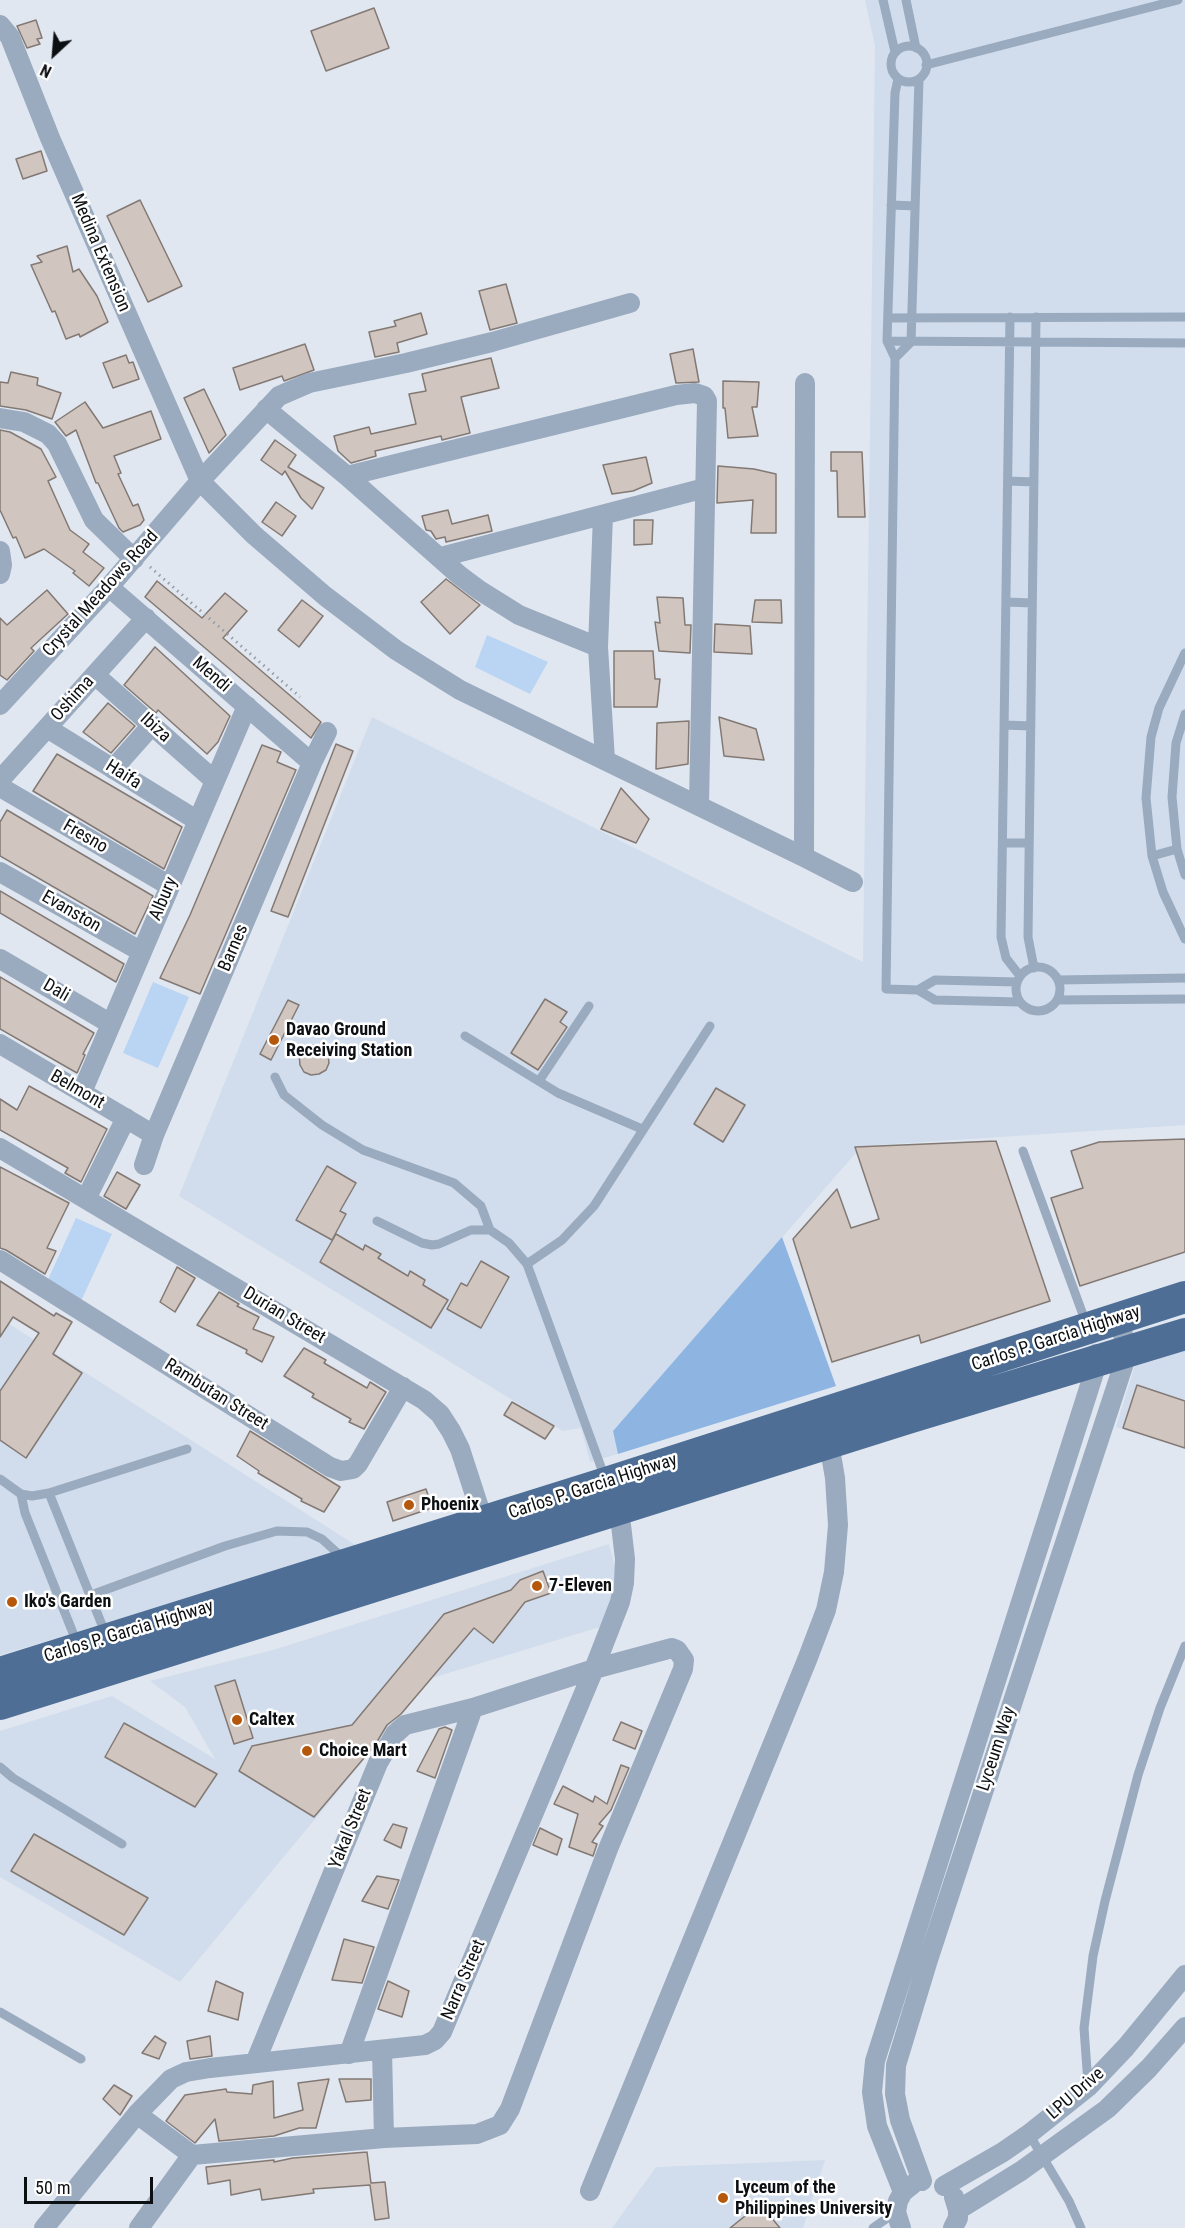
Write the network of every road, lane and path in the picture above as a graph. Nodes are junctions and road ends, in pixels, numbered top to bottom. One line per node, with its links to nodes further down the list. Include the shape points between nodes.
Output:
1 (883, 0): 7 (lane)
2 (906, 0): 6 (lane)
3 (1178, 0): 4 (lane)
4 (1154, 3): 8 (lane)
5 (0, 25): 29 (street, Medina Extension, via 10,37)
6 (916, 48): 7 (lane, via 909,46); 8 (lane, via 922,52)
7 (895, 52): 9 (lane, via 891,69)
8 (926, 65): 10 (lane)
9 (898, 79): 10 (lane); 11 (lane)
10 (919, 79): 12 (lane)
11 (891, 205): 12 (lane); 17 (lane)
12 (915, 206): 18 (lane)
13 (630, 303): 26 (street, Crystal Meadows Road, via 470,347 309,383 279,396)
14 (1010, 317): 15 (lane); 18 (lane); 21 (lane)
15 (1036, 317): 16 (lane); 22 (lane)
16 (1185, 317)
17 (888, 318): 18 (lane); 19 (lane)
18 (912, 318): 20 (lane)
19 (887, 341): 20 (lane); 24 (lane)
20 (911, 342): 21 (lane); 24 (lane)
21 (1010, 342): 22 (lane); 30 (lane)
22 (1036, 342): 23 (lane); 31 (lane)
23 (1185, 343)
24 (895, 358): 78 (lane, via 886,989)
25 (805, 383): 65 (street)
26 (267, 409): 28 (street); 29 (street, Crystal Meadows Road)
27 (0, 418): 35 (street, via 48,434 57,444 94,520)
28 (347, 476): 32 (street, via 695,393 706,401); 36 (street)
29 (200, 481): 35 (street, Crystal Meadows Road); 54 (street, via 254,535 396,650 460,690)
30 (1008, 481): 31 (lane); 39 (lane)
31 (1034, 482): 40 (lane)
32 (705, 488): 33 (street); 60 (street)
33 (603, 515): 36 (street); 42 (street)
34 (0, 552): 37 (street)
35 (135, 557): 38 (street, Crystal Meadows Road); 45 (path)
36 (441, 557): 42 (street, via 479,590 519,615)
37 (0, 574)
38 (109, 587): 41 (street, Mendi); 46 (street, Crystal Meadows Road)
39 (1006, 602): 40 (lane); 50 (lane)
40 (1032, 603): 51 (lane)
41 (146, 618): 44 (street, Oshima); 47 (street, Mendi)
42 (598, 647): 54 (street)
43 (1185, 653): 66 (lane, via 1159,708 1151,737 1146,798)
44 (95, 675): 49 (street, Ibiza); 52 (street, Oshima)
45 (300, 697)
46 (0, 705)
47 (247, 706): 55 (street, Mendi); 58 (street, Albury)
48 (1185, 714): 64 (lane, via 1173,770)
49 (152, 725): 56 (street); 58 (street, Ibiza)
50 (1004, 725): 51 (lane); 62 (lane)
51 (1031, 726): 63 (lane)
52 (47, 728): 56 (street, Haifa); 57 (street, Oshima)
53 (327, 732): 55 (street, Barnes)
54 (605, 760): 60 (street)
55 (312, 763): 92 (street, Barnes)
56 (113, 768): 61 (street, Haifa)
57 (0, 780)
58 (215, 781): 61 (street, Albury)
59 (0, 787): 70 (street, Fresno)
60 (699, 805): 65 (street)
61 (198, 821): 70 (street, Albury)
62 (1003, 843): 63 (lane); 76 (lane, via 1001,937 1006,958)
63 (1029, 843): 74 (lane, via 1028,937)
64 (1177, 849): 66 (lane); 68 (lane)
65 (804, 856): 69 (street)
66 (1152, 856): 71 (lane, via 1163,892)
67 (0, 872): 72 (street, Evanston)
68 (1185, 875)
69 (853, 882)
70 (170, 886): 72 (street, Albury)
71 (1185, 939)
72 (142, 952): 83 (street, Albury)
73 (0, 959): 83 (street, Dali)
74 (1034, 968): 76 (lane); 77 (lane, via 1048,970)
75 (1185, 978): 77 (lane)
76 (1019, 979): 78 (lane, via 935,980); 81 (lane, via 1016,989)
77 (1058, 980): 80 (lane)
78 (918, 990): 81 (lane, via 935,1000)
79 (1185, 999): 80 (lane)
80 (1057, 1000): 81 (lane, via 1035,1011)
81 (1020, 1002)
82 (589, 1006): 88 (lane)
83 (111, 1024): 89 (street, Albury)
84 (710, 1026): 91 (lane)
85 (465, 1036): 88 (lane)
86 (0, 1044): 89 (street, Belmont)
87 (275, 1077): 98 (lane, via 284,1095 363,1150 454,1183 481,1206)
88 (539, 1081): 91 (lane)
89 (82, 1092): 90 (street, Belmont)
90 (126, 1118): 92 (street, Belmont); 96 (street)
91 (642, 1129): 100 (lane, via 594,1206 562,1240)
92 (154, 1135): 95 (street, Barnes)
93 (0, 1148): 96 (street, Durian Street)
94 (1023, 1151): 103 (lane)
95 (144, 1164)
96 (86, 1199): 107 (street, Durian Street)
97 (377, 1221): 98 (lane, via 432,1245 471,1230)
98 (490, 1230): 100 (lane, via 509,1243)
99 (0, 1260): 107 (street, Rambutan Street, via 341,1471 353,1469 365,1455)
100 (526, 1264): 116 (lane)
101 (1185, 1298): 102 (highway, Carlos P. Garcia Highway)
102 (1118, 1319): 103 (highway, Carlos P. Garcia Highway); 105 (street)
103 (1088, 1329): 106 (street); 108 (highway, Carlos P. Garcia Highway)
104 (1185, 1334): 105 (highway, Carlos P. Garcia Highway)
105 (1128, 1351): 106 (highway, Carlos P. Garcia Highway); 112 (street, Lyceum Way)
106 (1098, 1360): 108 (highway, Carlos P. Garcia Highway); 111 (street, Lyceum Way)
107 (403, 1387): 117 (street, Durian Street, via 440,1414 451,1431)
108 (904, 1403): 109 (highway, Carlos P. Garcia Highway); 116 (highway, Carlos P. Garcia Highway)
109 (829, 1443): 116 (highway, Carlos P. Garcia Highway); 143 (street, via 836,1478 838,1525 826,1610)
110 (187, 1449): 114 (lane)
111 (1069, 1451): 112 (street); 144 (street, Lyceum Way, via 874,2061 872,2092 877,2126)
112 (1092, 1457): 141 (street, Lyceum Way, via 896,2066 895,2094 900,2120)
113 (0, 1479): 115 (lane)
114 (49, 1493): 115 (lane); 119 (lane)
115 (21, 1494): 121 (lane, via 25,1514)
116 (611, 1497): 117 (highway, Carlos P. Garcia Highway); 122 (street, Narra Street, via 624,1541 624,1583)
117 (488, 1535): 118 (highway, Carlos P. Garcia Highway)
118 (354, 1577): 119 (lane, via 322,1539 308,1532 277,1531); 121 (highway, Carlos P. Garcia Highway)
119 (91, 1595): 121 (lane)
120 (1185, 1646): 135 (lane, via 1138,1775 1104,1901 1084,2028)
121 (99, 1657): 123 (highway, Carlos P. Garcia Highway); 124 (highway, Carlos P. Garcia Highway)
122 (594, 1668): 125 (street, Yakal Street); 131 (street, Narra Street, via 442,2032 424,2045); 138 (street, Yakal Street, via 672,1648 684,1660 510,2109 500,2125 477,2134)
123 (0, 1673)
124 (0, 1704)
125 (473, 1708): 132 (street); 134 (street, Yakal Street, via 405,1725 386,1747)
126 (0, 1767): 127 (lane)
127 (122, 1844)
128 (1185, 1975): 135 (street, LPU Drive)
129 (0, 2012): 133 (lane)
130 (1185, 2027): 140 (street, LPU Drive, via 1107,2109)
131 (382, 2050): 132 (street, Narra Street); 138 (street)
132 (349, 2054): 134 (street, Narra Street)
133 (81, 2059)
134 (255, 2063): 136 (street, Narra Street, via 186,2072 171,2079)
135 (1088, 2087): 137 (street, LPU Drive)
136 (137, 2114): 139 (street); 147 (street, Narra Street)
137 (1029, 2134): 140 (lane); 142 (street, LPU Drive)
138 (384, 2138): 139 (street)
139 (192, 2155): 148 (street)
140 (1043, 2156): 146 (street, LPU Drive); 150 (lane)
141 (922, 2181): 142 (street); 144 (street)
142 (944, 2186): 146 (street, via 956,2200)
143 (590, 2191)
144 (903, 2192): 145 (street, via 897,2201)
145 (898, 2220): 149 (lane)
146 (956, 2223)
147 (44, 2228)
148 (140, 2228)
149 (873, 2228)
150 (1081, 2228)

